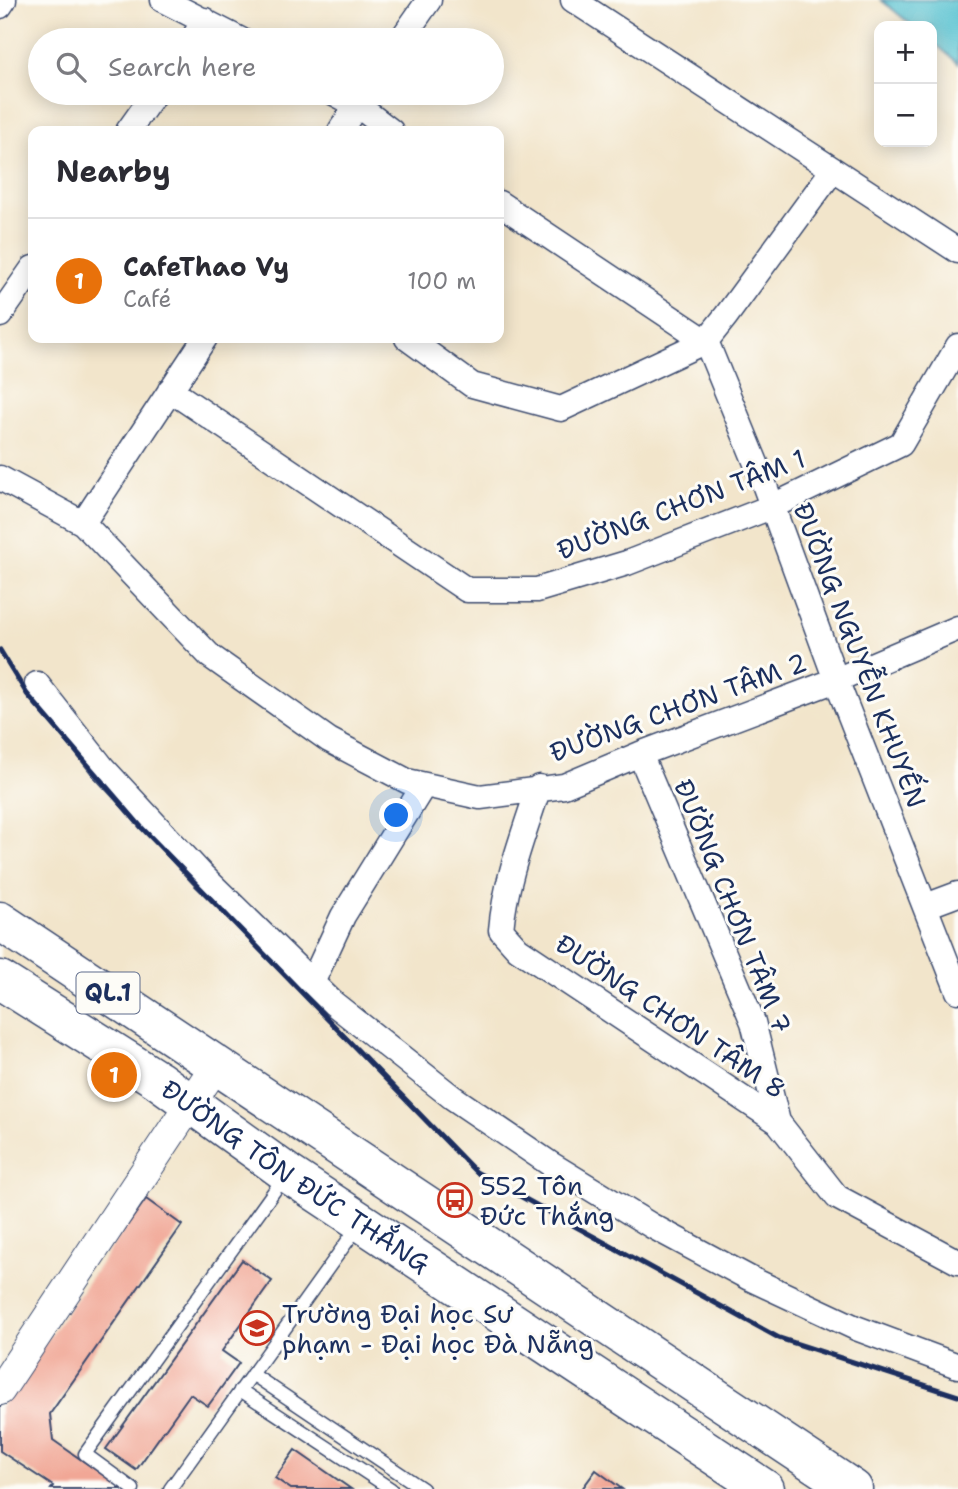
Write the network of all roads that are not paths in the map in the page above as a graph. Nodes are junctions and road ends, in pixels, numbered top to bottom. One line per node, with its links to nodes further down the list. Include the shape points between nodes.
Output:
1 (4, 0): 5 (street)
2 (163, 0): 6 (street)
3 (429, 0): 7 (street)
4 (573, 0): 14 (street)
5 (0, 6)
6 (197, 28)
7 (409, 28)
8 (146, 105): 11 (street)
9 (357, 105): 12 (street)
10 (367, 105): 13 (street)
11 (132, 126)
12 (343, 126)
13 (386, 126)
14 (832, 171): 16 (street); 19 (street)
15 (504, 206): 19 (street)
16 (958, 251)
17 (28, 275): 18 (street)
18 (0, 315)
19 (706, 341): 21 (street, via 561,409 472,385); 25 (street, ĐƯỜNG NGUYỄN KHUYẾN)
20 (202, 343): 23 (street)
21 (414, 343)
22 (958, 346): 25 (street, ĐƯỜNG CHƠN TÂM 1, via 901,444)
23 (170, 390): 25 (street, ĐƯỜNG CHƠN TÂM 1, via 467,590 537,590 627,563); 26 (street)
24 (0, 478): 26 (street, ĐƯỜNG CHƠN TÂM 2)
25 (771, 508): 28 (street, ĐƯỜNG NGUYỄN KHUYẾN)
26 (83, 523): 31 (street, ĐƯỜNG CHƠN TÂM 2, via 210,656 329,740 407,781)
27 (958, 628): 28 (street, ĐƯỜNG CHƠN TÂM 2)
28 (836, 680): 30 (street, ĐƯỜNG CHƠN TÂM 2); 34 (street, ĐƯỜNG NGUYỄN KHUYẾN)
29 (37, 684): 37 (street, via 103,768 202,875)
30 (640, 754): 32 (street, ĐƯỜNG CHƠN TÂM 2, via 564,786); 41 (street, ĐƯỜNG CHƠN TÂM 7, via 753,1022)
31 (424, 785): 32 (street, ĐƯỜNG CHƠN TÂM 2, via 480,797); 37 (street, via 343,916)
32 (539, 787): 41 (street, ĐƯỜNG CHƠN TÂM 8, via 506,897 501,930 518,950)
33 (958, 894): 34 (street)
34 (926, 906): 38 (street, ĐƯỜNG NGUYỄN KHUYẾN)
35 (0, 921): 39 (highway, ĐƯỜNG TÔN ĐỨC THẮNG / QL.1)
36 (0, 981): 40 (highway, ĐƯỜNG TÔN ĐỨC THẮNG / QL.1)
37 (312, 982): 45 (street, via 452,1097 652,1226 856,1328)
38 (958, 991)
39 (216, 1065): 40 (street); 54 (highway, ĐƯỜNG TÔN ĐỨC THẮNG / QL.1)
40 (191, 1104): 42 (highway, ĐƯỜNG TÔN ĐỨC THẮNG / QL.1); 47 (street)
41 (778, 1122): 44 (street, ĐƯỜNG CHƠN TÂM 8, via 837,1197)
42 (287, 1172): 43 (highway, ĐƯỜNG TÔN ĐỨC THẮNG / QL.1); 50 (lane, via 85,1454)
43 (362, 1222): 46 (lane); 49 (highway, ĐƯỜNG TÔN ĐỨC THẮNG / QL.1)
44 (958, 1262)
45 (958, 1366)
46 (252, 1374): 48 (lane); 53 (lane)
47 (0, 1390)
48 (240, 1390): 51 (lane); 52 (lane)
49 (744, 1479)
50 (133, 1489)
51 (170, 1489)
52 (391, 1489)
53 (423, 1489)
54 (853, 1489)

